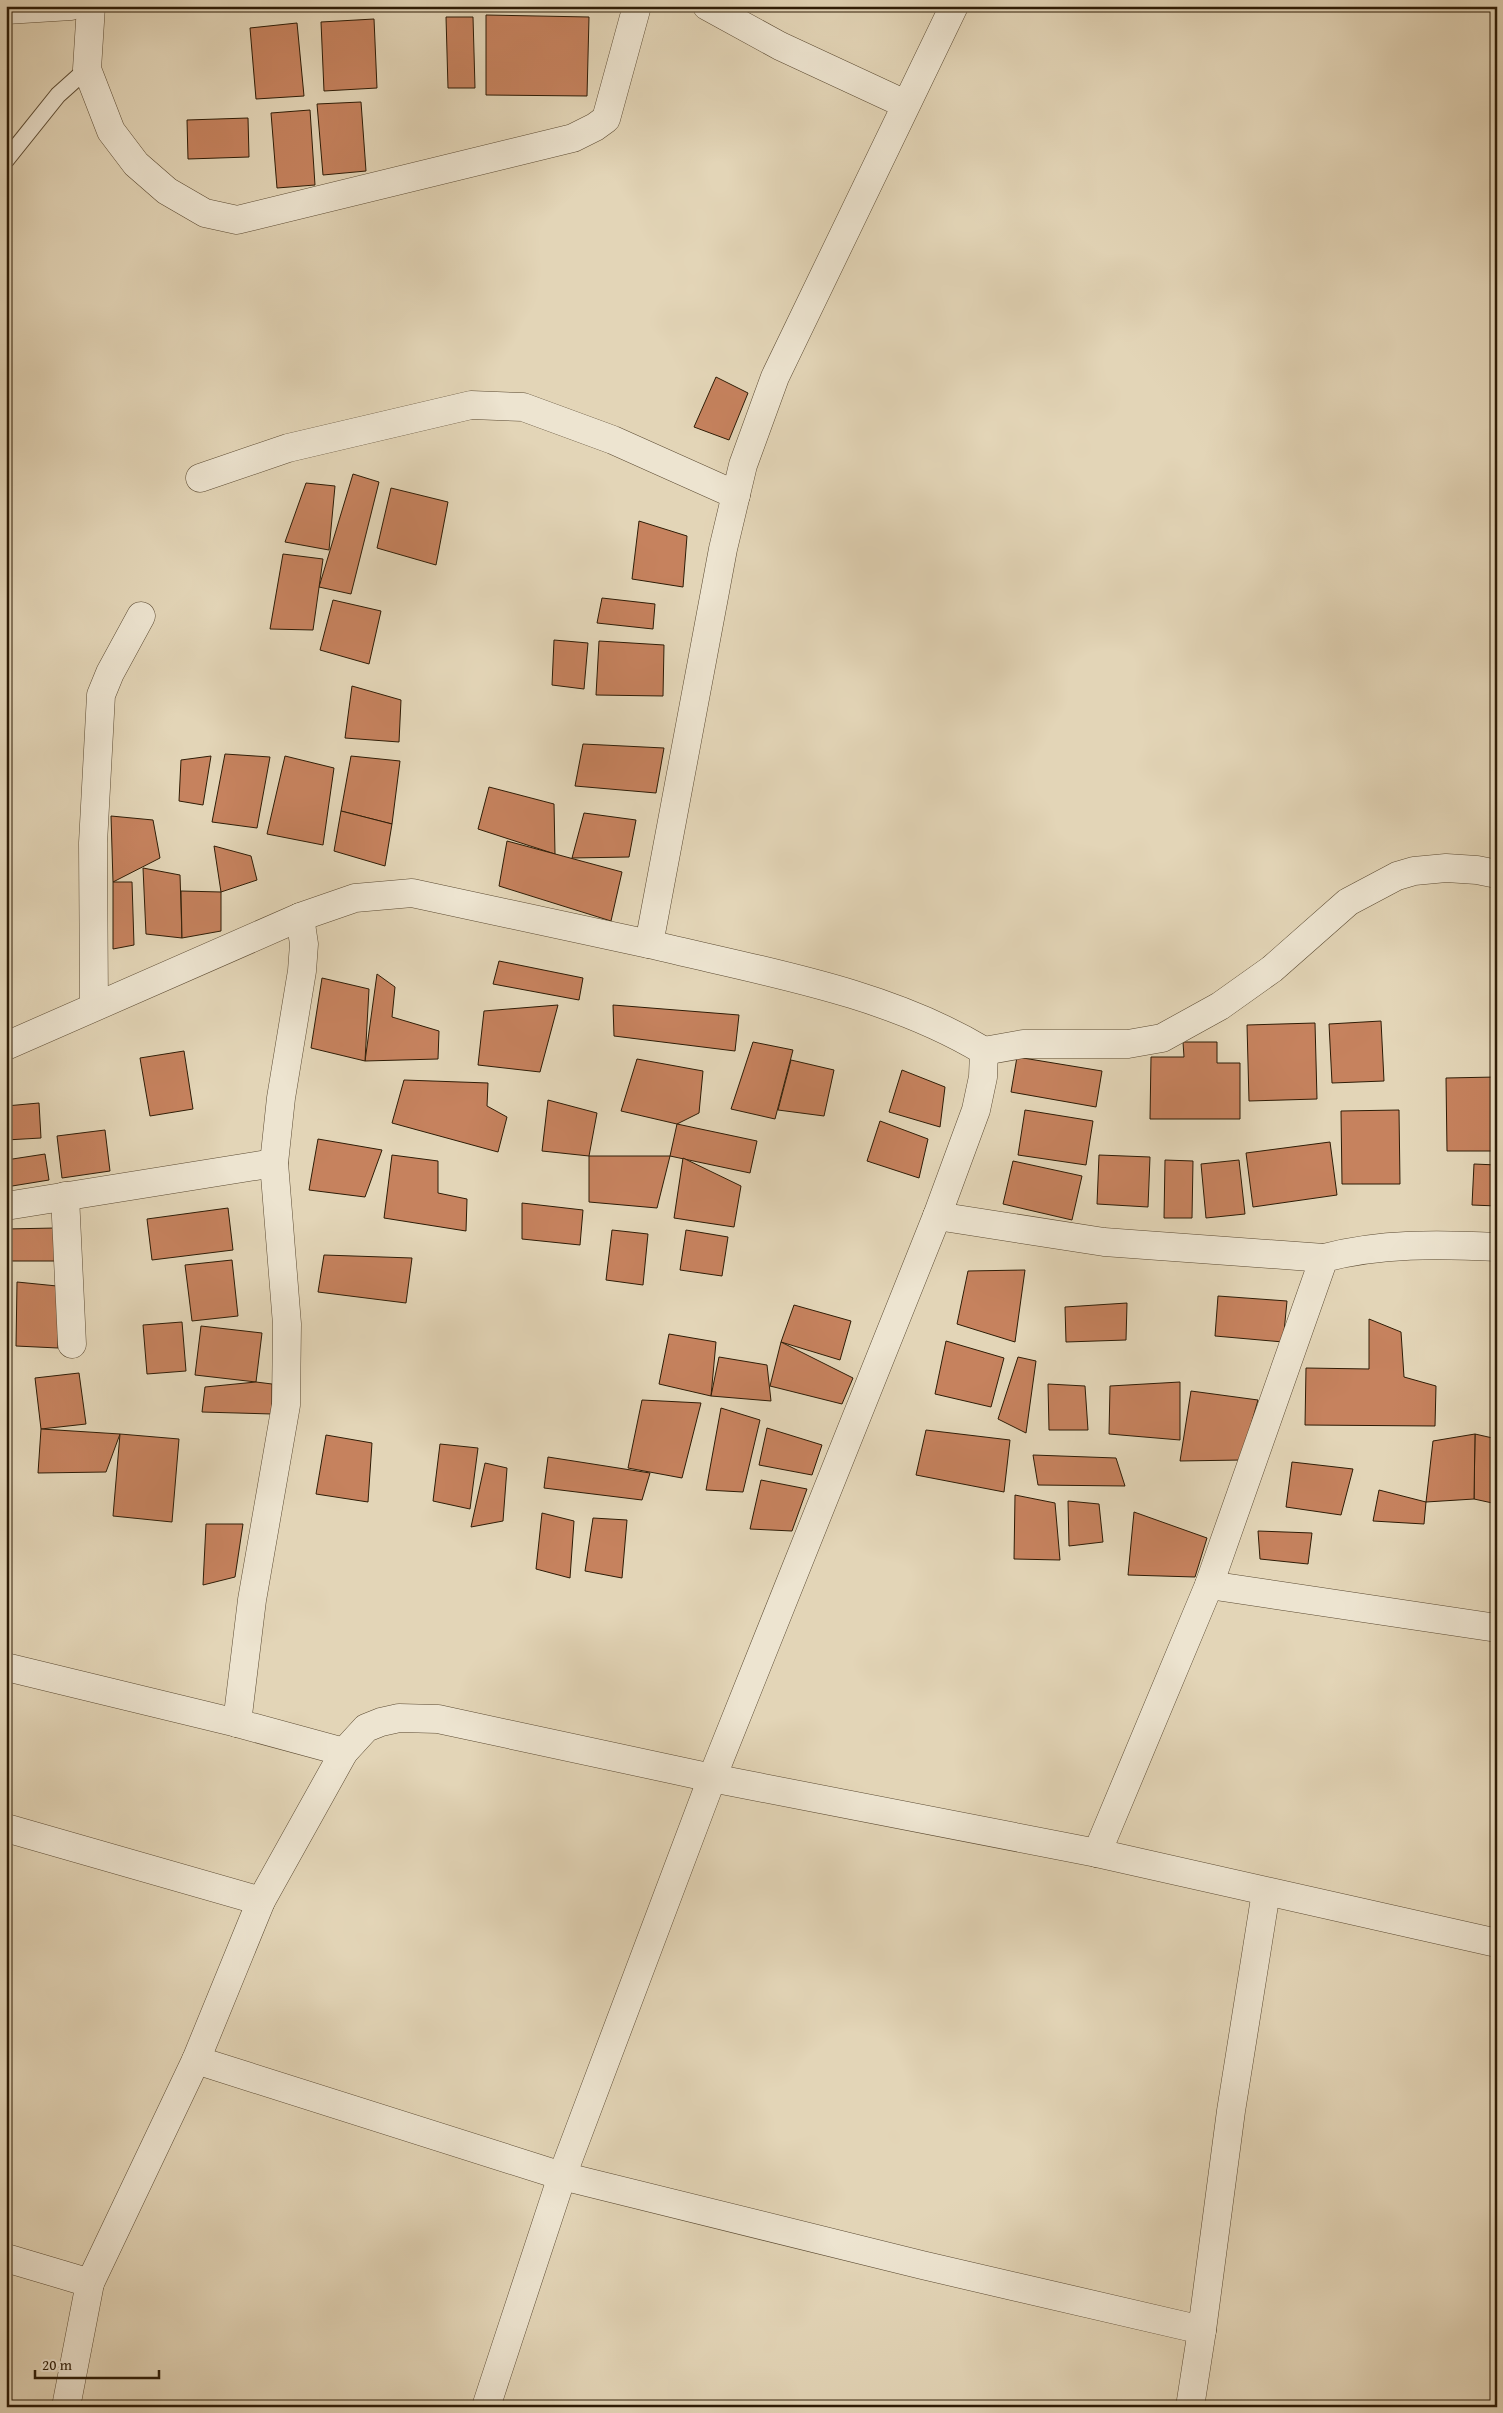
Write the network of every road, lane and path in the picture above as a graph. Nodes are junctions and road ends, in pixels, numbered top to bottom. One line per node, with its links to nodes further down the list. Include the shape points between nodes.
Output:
1 (71, 6): 6 (street)
2 (91, 6): 7 (street)
3 (637, 6): 7 (street, via 606,119 595,127 573,138 237,220 205,213 166,191 136,164 110,131)
4 (708, 6): 8 (street, via 780,46)
5 (954, 6): 8 (street)
6 (6, 10)
7 (87, 70): 9 (lane, via 58,95)
8 (905, 104): 11 (street, via 775,377 743,465)
9 (6, 160)
10 (200, 478): 11 (street, via 288,448 471,405 523,407 613,440)
11 (736, 495): 15 (street, via 719,568)
12 (141, 616): 16 (street, via 101,695 93,843)
13 (1497, 874): 18 (street, via 1446,868 1397,876 1348,902 1272,969 1220,1006 1162,1038 1128,1044 1023,1044)
14 (300, 916): 15 (street, via 355,898 412,893); 16 (street); 19 (street, via 304,944 302,971 280,1098)
15 (662, 947): 18 (street, via 782,975 866,1000 928,1021)
16 (94, 1006): 17 (street)
17 (6, 1046)
18 (984, 1051): 22 (street, via 983,1077 976,1110)
19 (274, 1163): 20 (street); 29 (street, via 287,1324 286,1405 252,1600)
20 (65, 1196): 21 (street); 25 (street)
21 (6, 1206)
22 (937, 1216): 24 (street, via 1104,1242); 31 (street)
23 (1497, 1247): 24 (street, via 1449,1244 1354,1250)
24 (1324, 1258): 26 (street)
25 (72, 1344)
26 (1209, 1585): 27 (street); 33 (street)
27 (1497, 1628)
28 (6, 1667): 29 (street)
29 (236, 1722): 30 (street)
30 (344, 1752): 31 (street, via 366,1728 381,1722 399,1718 438,1719); 35 (street)
31 (712, 1778): 33 (street); 38 (street)
32 (6, 1828): 35 (street)
33 (1097, 1853): 34 (street)
34 (1266, 1892): 36 (street); 41 (street, via 1231,2111)
35 (261, 1901): 37 (street)
36 (1497, 1943)
37 (196, 2060): 38 (street); 40 (street)
38 (562, 2176): 41 (street, via 894,2259); 43 (street)
39 (6, 2258): 40 (street)
40 (90, 2283): 42 (street)
41 (1202, 2330): 44 (street)
42 (66, 2407)
43 (486, 2407)
44 (1190, 2407)

